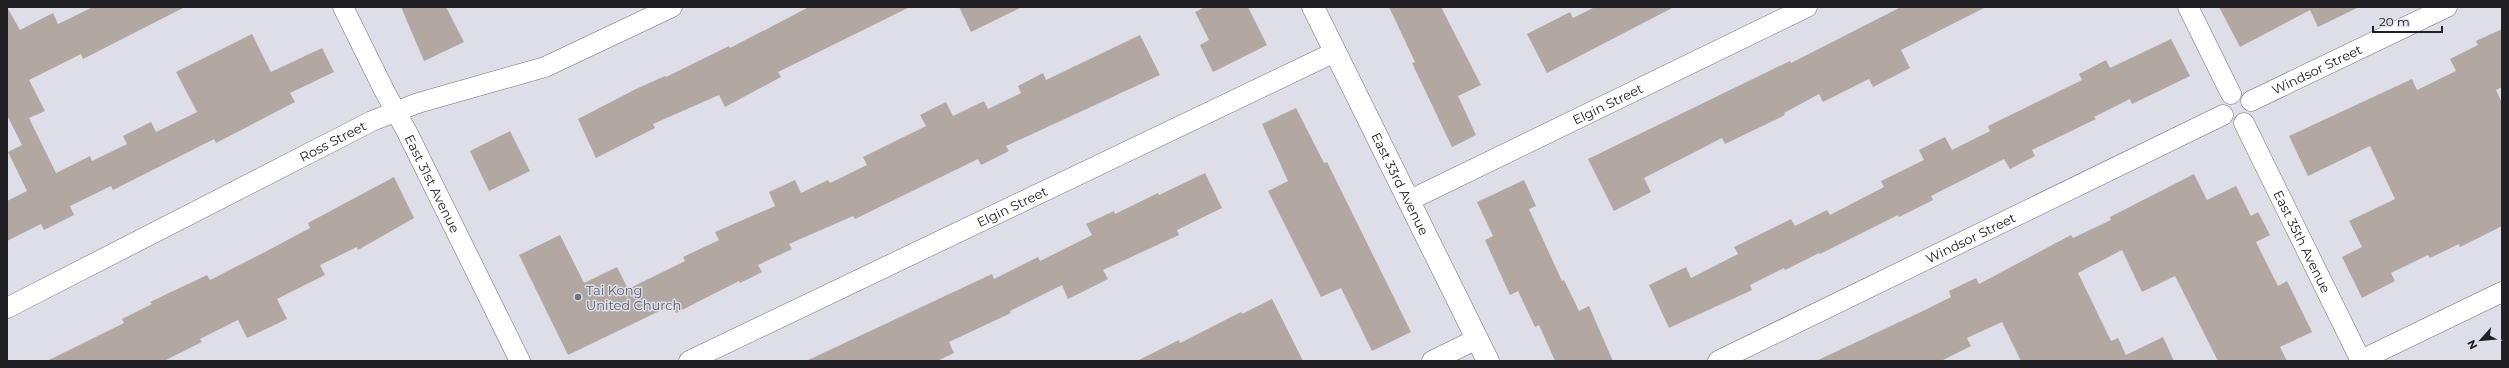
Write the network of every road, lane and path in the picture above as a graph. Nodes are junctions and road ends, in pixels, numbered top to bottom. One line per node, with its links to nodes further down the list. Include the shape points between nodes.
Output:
1 (343, 7): 10 (street, East 31st Avenue)
2 (672, 7): 10 (street, Ross Street, via 545,67)
3 (1313, 7): 7 (street, East 33rd Avenue)
4 (1807, 7): 13 (street, Elgin Street)
5 (2188, 7): 8 (street)
6 (2447, 7): 9 (street, Windsor Street)
7 (1335, 52): 13 (street, East 33rd Avenue); 18 (street, Elgin Street)
8 (2231, 94): 9 (street, via 2244,95); 11 (street, via 2222,106)
9 (2251, 101): 12 (street, via 2251,116)
10 (395, 111): 15 (street, Ross Street); 17 (street, East 31st Avenue)
11 (2223, 115): 12 (street, via 2230,122); 21 (street, Windsor Street)
12 (2244, 122): 22 (street, East 35th Avenue)
13 (1408, 201): 16 (street, East 33rd Avenue)
14 (2502, 292): 22 (street)
15 (7, 308)
16 (1477, 339): 19 (street); 20 (street, East 33rd Avenue)
17 (520, 361)
18 (689, 361)
19 (1432, 361)
20 (1488, 361)
21 (1718, 361)
22 (2360, 361)

